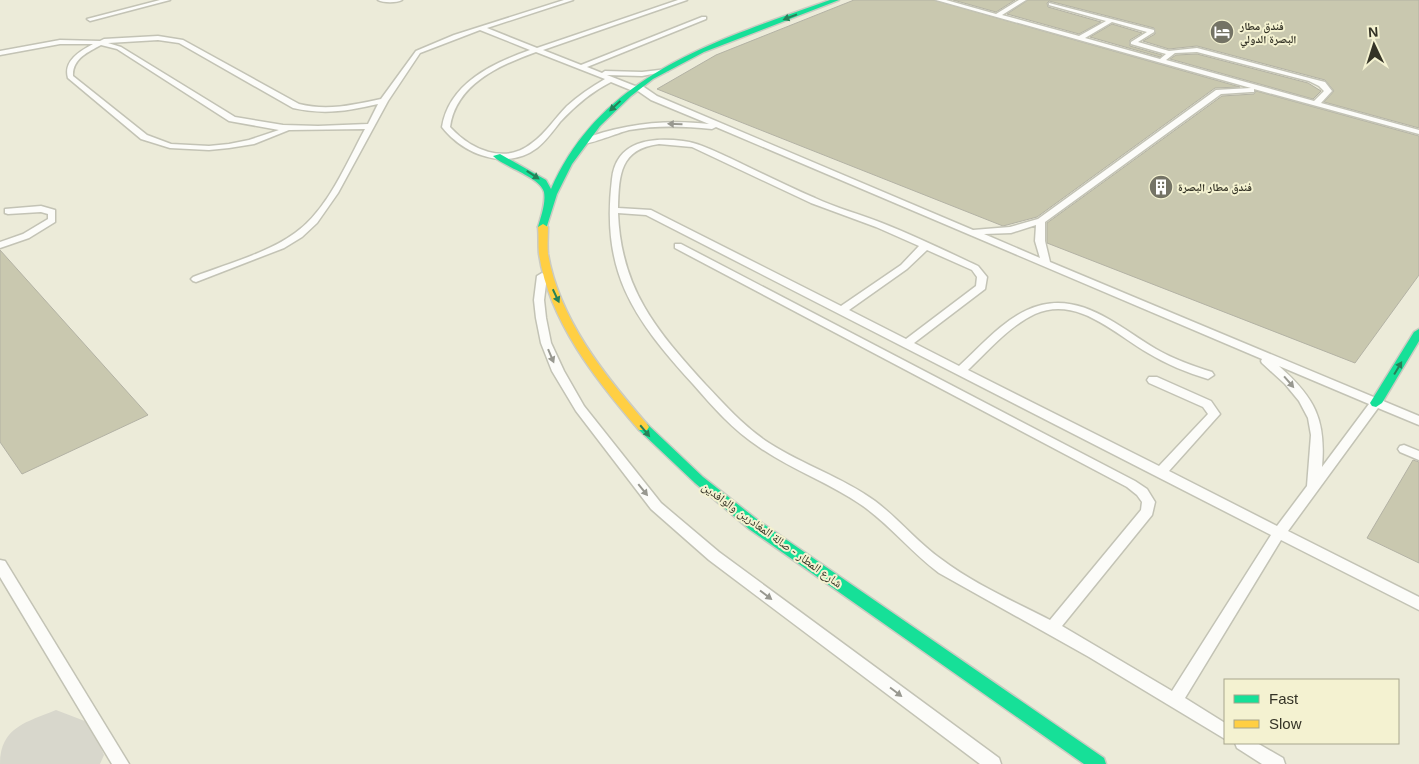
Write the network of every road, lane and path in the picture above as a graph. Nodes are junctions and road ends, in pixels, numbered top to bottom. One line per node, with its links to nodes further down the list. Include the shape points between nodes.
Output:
1 (167, 0): 12 (lane)
2 (381, 0): 3 (lane)
3 (399, 0)
4 (570, 0): 14 (lane)
5 (684, 0): 18 (lane)
6 (836, 0): 23 (highway, شارع المطار - صالة المغادرين والوافدين, one-way to 23)
7 (938, 0): 10 (lane)
8 (1023, 0): 10 (lane)
9 (1051, 4): 13 (lane)
10 (996, 16): 15 (lane)
11 (704, 18): 22 (lane)
12 (90, 19)
13 (1111, 20): 15 (lane); 19 (lane, via 1152,31 1133,44)
14 (480, 28): 18 (lane); 30 (lane, via 436,42 418,52)
15 (1079, 39): 21 (lane)
16 (88, 42): 17 (lane); 20 (lane, via 56,43); 30 (lane, via 158,38 181,41 296,106 308,109 343,110)
17 (101, 43): 33 (lane, via 119,48 232,119 247,124); 33 (lane, via 75,60 69,71 70,77 144,137 170,146 208,148 251,142)
18 (537, 50): 22 (lane); 37 (lane, via 477,79 460,93 450,107 446,126 452,134 471,148)
19 (1171, 53): 21 (lane); 31 (lane, via 1183,49 1197,50 1317,82 1328,91)
20 (0, 54)
21 (1160, 61): 25 (lane)
22 (582, 67): 24 (lane)
23 (666, 70): 24 (lane, via 630,74); 27 (highway, شارع المطار - صالة المغادرين والوافدين)
24 (593, 71): 26 (lane)
25 (1202, 72): 28 (lane, via 1215,81); 29 (lane)
26 (611, 79): 27 (lane); 37 (lane, via 586,92 532,148 524,153)
27 (637, 88): 35 (lane); 36 (highway, شارع المطار - صالة المغادرين والوافدين, one-way to 36, via 606,114)
28 (1218, 92): 29 (lane); 41 (lane)
29 (1275, 92): 31 (lane)
30 (384, 101): 32 (lane)
31 (1316, 104): 34 (lane)
32 (370, 126): 33 (lane); 48 (lane, via 326,206 299,234 281,246)
33 (289, 128)
34 (1419, 132)
35 (740, 135): 36 (lane, one-way to 36, via 706,127 660,124 623,129); 42 (lane)
36 (583, 142): 38 (highway, شارع المطار - صالة المغادرين والوافدين, via 552,191)
37 (497, 156): 38 (highway, one-way to 38, via 543,182 548,192)
38 (547, 210): 46 (highway, شارع المطار - صالة المغادرين والوافدين, via 543,225)
39 (613, 210): 44 (lane, via 622,156 643,145 677,142 707,151 814,201); 49 (lane, via 648,212); 65 (lane, via 616,251 632,298 677,360 727,416 764,446 872,506 943,568)
40 (8, 211): 43 (lane, via 41,209 52,212 52,220 26,236)
41 (1042, 221): 42 (lane, via 1010,230); 47 (lane, via 1040,241)
42 (969, 232): 47 (lane)
43 (0, 245)
44 (926, 245): 49 (lane, via 904,267); 51 (lane, via 975,268 982,277 981,287)
45 (678, 246): 65 (lane, via 1142,492 1149,502 1147,512)
46 (543, 257): 70 (lane, one-way to 70, via 539,300 541,318 546,343 558,371 580,408 656,506 714,556); 71 (highway, شارع المطار - صالة المغادرين والوافدين, one-way to 71, via 550,283 585,353 612,392 651,438 701,484 754,525)
47 (1046, 264): 52 (lane)
48 (196, 279)
49 (842, 311): 51 (lane)
50 (1419, 332): 56 (highway, one-way to 50)
51 (906, 344): 53 (lane)
52 (1252, 350): 56 (lane); 61 (lane, one-way to 61, via 1282,373 1304,398 1316,425)
53 (960, 371): 54 (lane, via 1029,313 1050,305 1065,306 1101,318 1151,350); 60 (lane)
54 (1208, 376)
55 (1153, 380): 60 (lane, via 1207,404 1214,414)
56 (1376, 403): 57 (lane); 61 (lane)
57 (1419, 421)
58 (1404, 449): 59 (lane)
59 (1419, 456)
60 (1160, 473): 62 (lane)
61 (1313, 490): 62 (lane)
62 (1279, 533): 64 (lane); 66 (lane)
63 (0, 565): 69 (lane)
64 (1419, 604)
65 (1052, 628): 66 (lane)
66 (1175, 700): 67 (lane)
67 (1224, 731)
68 (1245, 744): 72 (lane)
69 (121, 764)
70 (993, 764)
71 (1098, 764)
72 (1277, 764)

